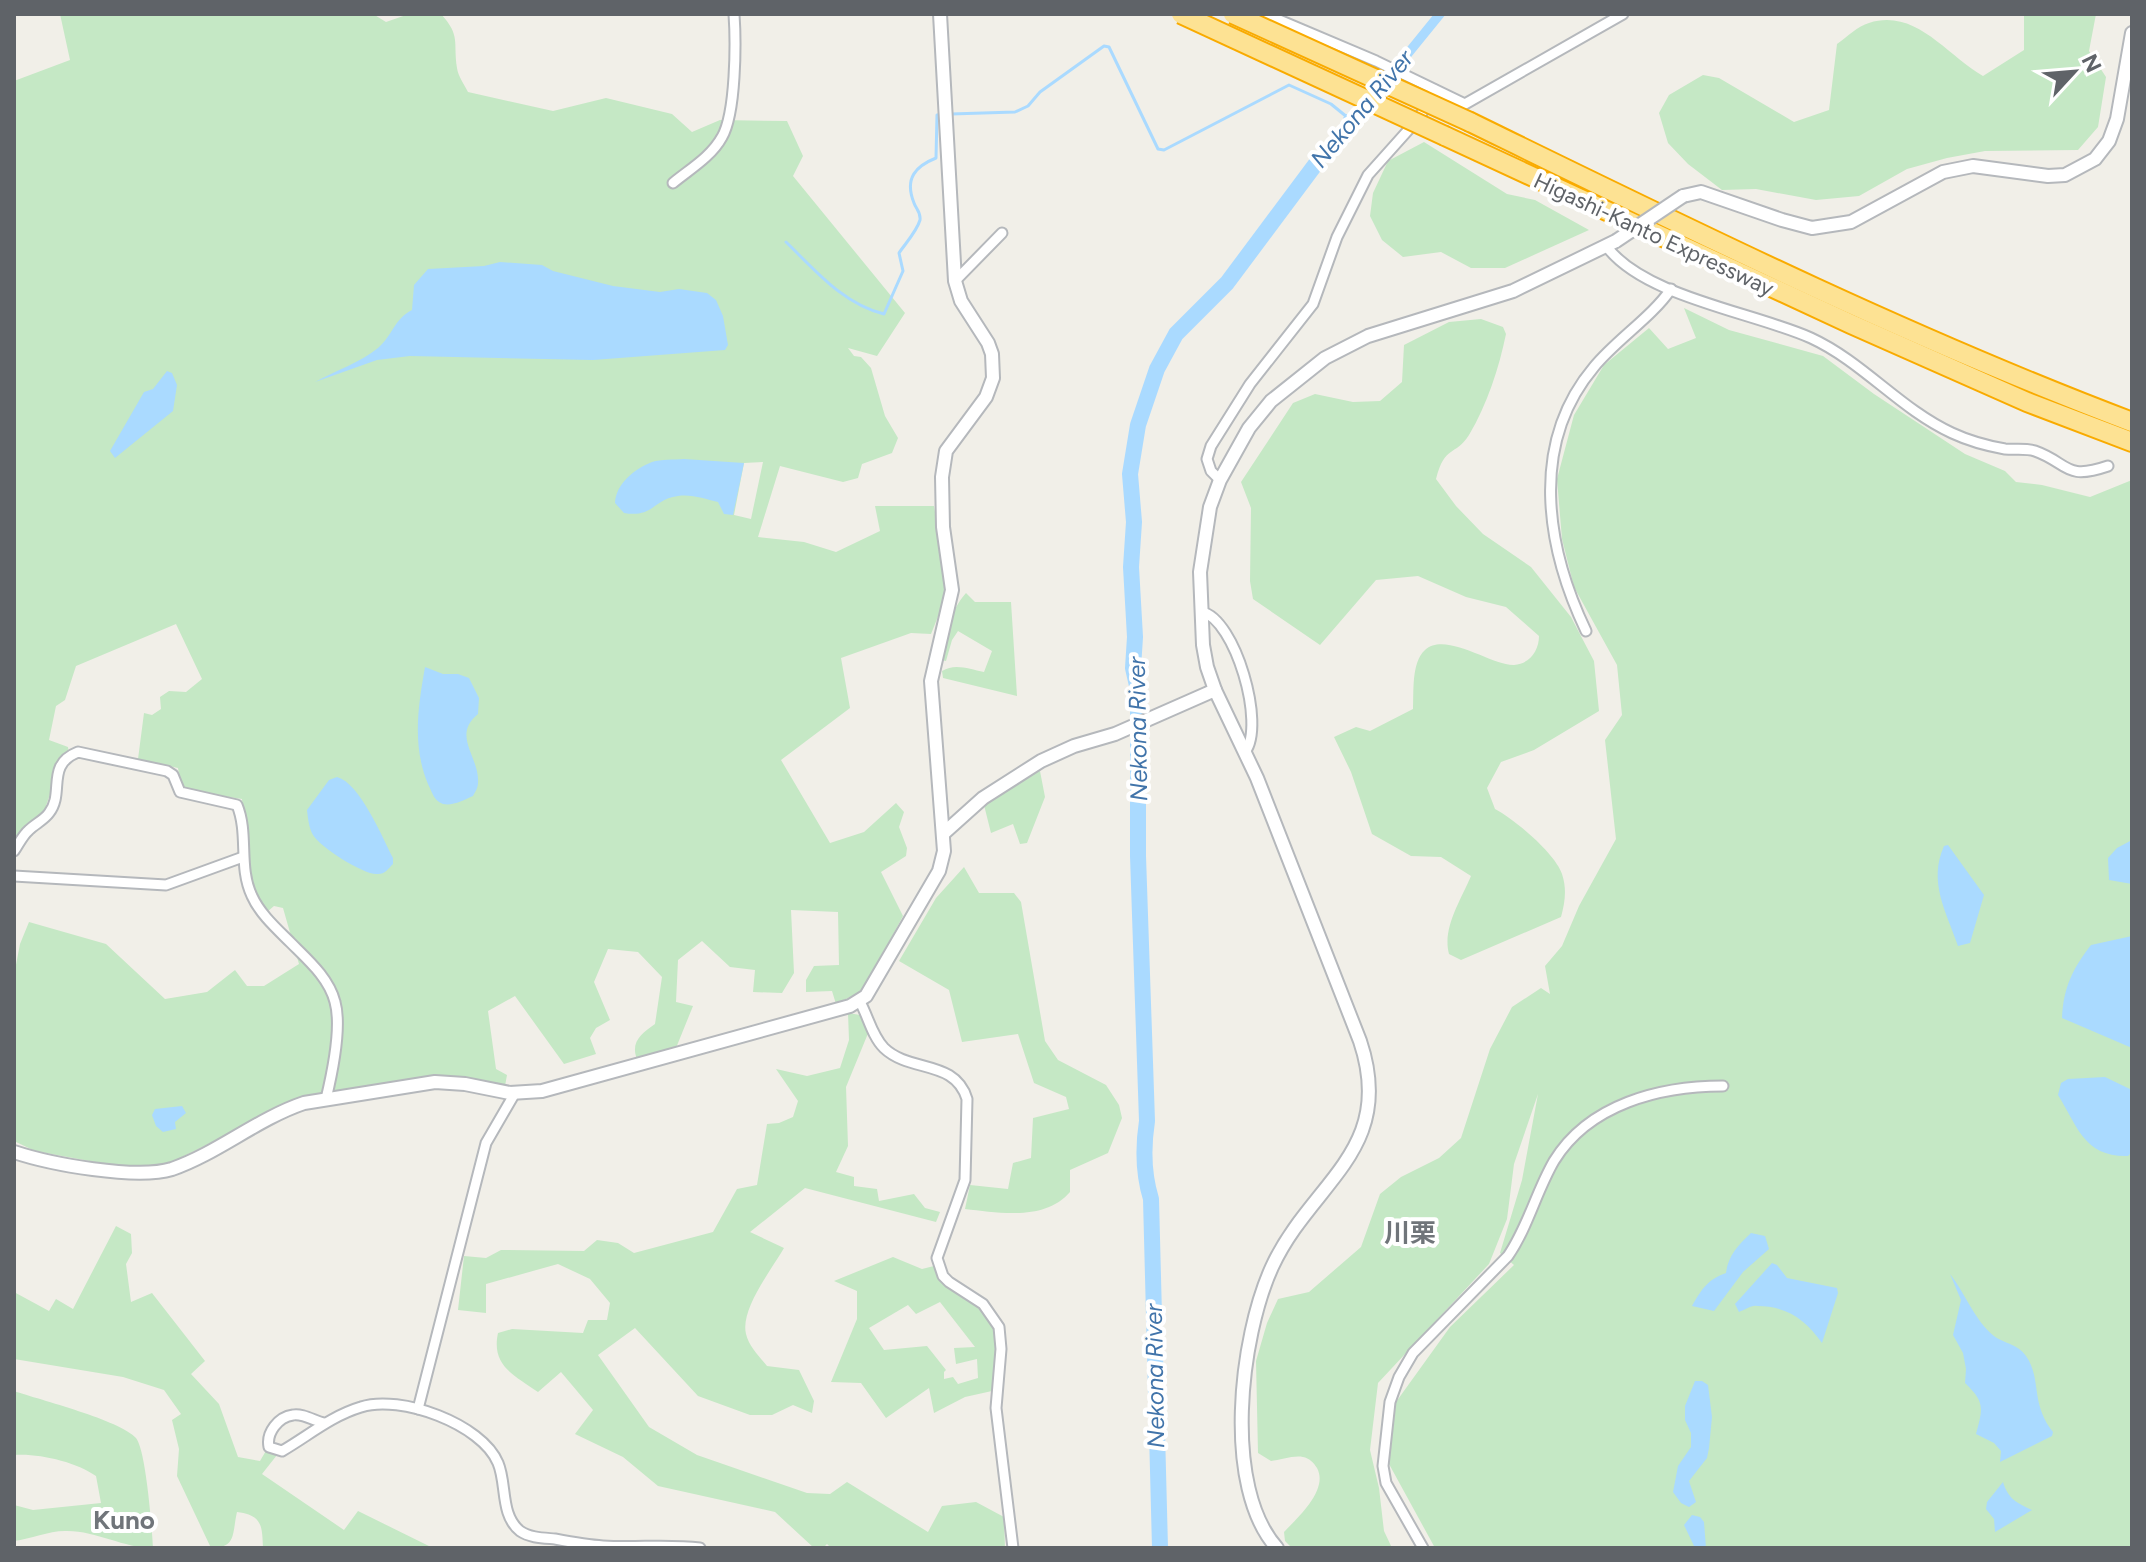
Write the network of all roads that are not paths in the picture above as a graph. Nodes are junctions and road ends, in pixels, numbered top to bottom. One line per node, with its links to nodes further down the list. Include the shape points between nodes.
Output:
1 (734, 14): 9 (street, via 734,63 724,135)
2 (940, 14): 12 (street)
3 (1181, 14): 15 (highway, Higashi-Kanto Expressway, bridge, via 1851,324)
4 (1233, 14): 14 (highway, Higashi-Kanto Expressway, bridge, via 1862,309)
5 (1265, 14): 8 (street)
6 (1623, 14): 8 (street, via 1465,104)
7 (2132, 33): 11 (street, bridge, via 2109,141 2095,159 2065,175 1973,166 1943,172 1872,213 1812,228 1701,192 1683,196)
8 (1435, 90): 17 (street, via 1419,118 1368,175 1337,237 1313,304 1250,384 1211,446 1207,459)
9 (673, 183)
10 (1002, 233): 12 (street)
11 (1612, 244): 13 (street, via 1630,269); 17 (street, via 1513,291 1368,336 1325,358 1271,401)
12 (955, 281): 22 (street, via 961,301 988,343 993,378 986,397 946,451 943,468 943,527 952,590 931,681)
13 (1671, 289): 16 (street, via 1831,348 1953,434 2004,449 2038,452 2071,471); 19 (street, via 1613,346 1573,396 1551,460 1551,520 1569,596)
14 (2132, 422)
15 (2132, 442)
16 (2108, 466)
17 (1220, 480): 18 (street, via 1204,542)
18 (1202, 612): 20 (street, via 1203,645); 21 (street, via 1222,631 1248,684 1250,743)
19 (1586, 631)
20 (1215, 690): 21 (street); 22 (street, via 1041,761 983,798)
21 (1245, 752): 35 (street, via 1360,1041 1370,1080 1358,1142 1279,1254 1250,1337 1243,1401 1245,1477 1257,1516)
22 (944, 833): 26 (street, via 939,871)
23 (14, 851): 24 (street, via 29,829 49,814 59,768 78,752 167,771 180,792 237,805)
24 (243, 857): 25 (street, via 166,885); 29 (street, via 254,900 320,974 335,1000 334,1068)
25 (14, 876)
26 (860, 1002): 28 (street, via 542,1091); 34 (street, via 884,1048 954,1077 964,1088 965,1180 937,1258 949,1282 983,1304 999,1327 996,1408)
27 (1723, 1086): 36 (street, via 1690,1086 1646,1096 1616,1108 1574,1136 1555,1160 1508,1256 1413,1353 1390,1402 1383,1466 1394,1501)
28 (515, 1093): 29 (street, via 435,1082); 31 (street, via 486,1143)
29 (326, 1099): 30 (street, via 285,1109 200,1156 155,1173 115,1172)
30 (14, 1152)
31 (418, 1409): 32 (street, via 383,1403 362,1406); 33 (street, via 449,1420 489,1448 501,1470 506,1508 522,1532 602,1546)
32 (324, 1423): 32 (street, via 282,1451 269,1447 273,1426 290,1415)
33 (700, 1548)
34 (1013, 1548)
35 (1277, 1548)
36 (1423, 1548)

